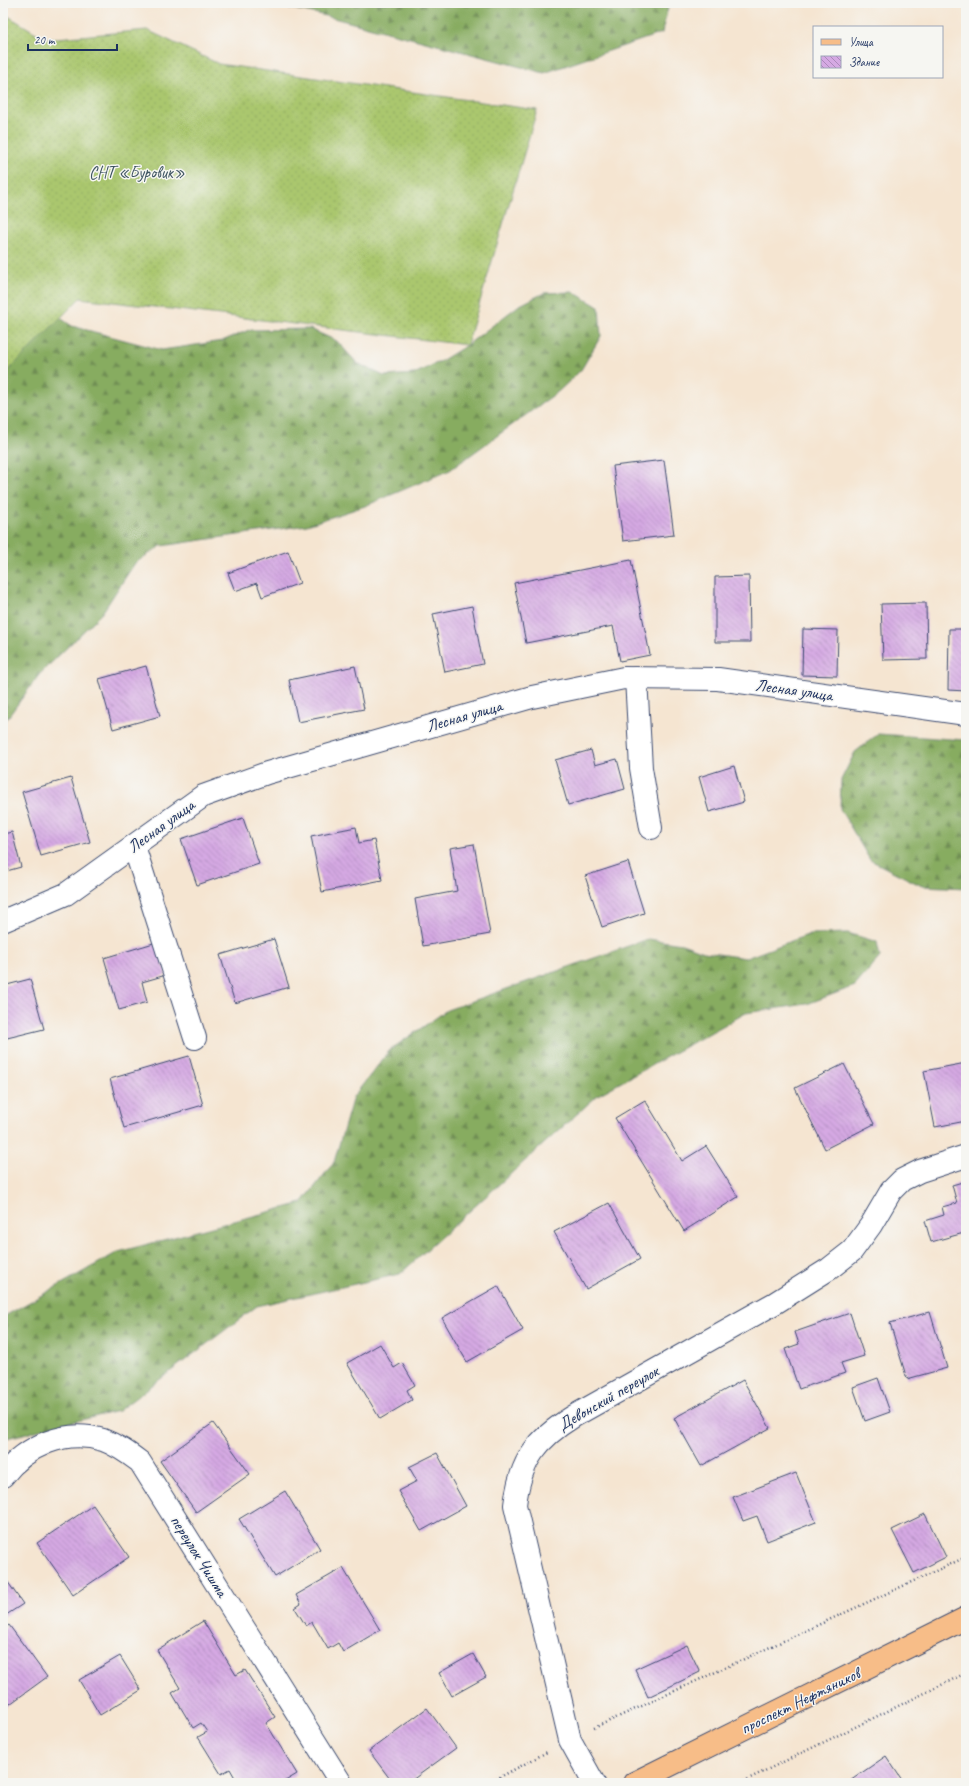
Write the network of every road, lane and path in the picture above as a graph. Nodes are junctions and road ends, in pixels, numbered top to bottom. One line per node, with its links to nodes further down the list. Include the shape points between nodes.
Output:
1 (636, 678): 2 (street, Лесная улица, via 718,679); 3 (street, via 641,768); 4 (street, Лесная улица, via 624,678 532,697 267,773 203,796)
2 (966, 714)
3 (651, 828)
4 (134, 846): 5 (street, Лесная улица, via 66,894); 6 (street)
5 (3, 921)
6 (195, 1038)
7 (966, 1156): 12 (street, Девонский переулок, via 920,1171 902,1180 890,1191 871,1225 852,1251 829,1269 776,1303 574,1416 552,1430 533,1450 522,1470 515,1505)
8 (3, 1476): 13 (street, переулок Чишма, via 12,1464 29,1450 50,1440 78,1436 102,1440 122,1449 140,1462)
9 (966, 1557): 12 (path)
10 (966, 1618): 16 (main road, проспект Нефтяников)
11 (966, 1672): 17 (path)
12 (570, 1740): 14 (path); 15 (street, Девонский переулок)
13 (341, 1783)
14 (489, 1783)
15 (594, 1783)
16 (634, 1783)
17 (740, 1783)

